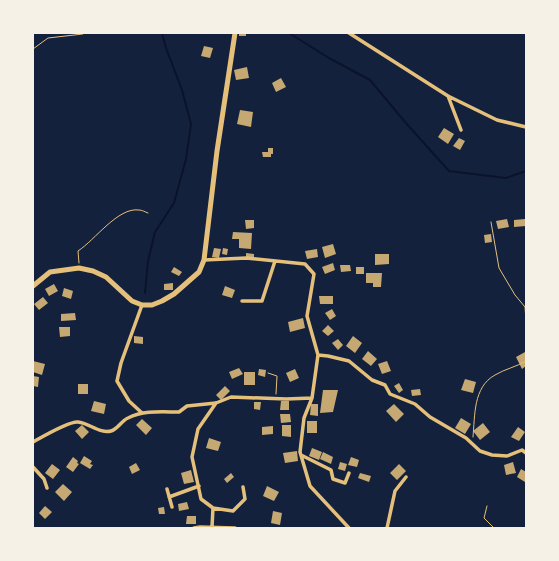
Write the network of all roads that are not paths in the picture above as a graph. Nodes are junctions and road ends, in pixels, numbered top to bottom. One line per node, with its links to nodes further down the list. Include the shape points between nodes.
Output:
1 (235, 33): 6 (main road, via 216,151)
2 (349, 33): 3 (street)
3 (448, 96): 4 (street, via 497,120); 5 (street)
4 (526, 127)
5 (461, 130)
6 (204, 260): 7 (street, via 246,258); 10 (main road, via 199,272 174,294 152,305)
7 (275, 261): 9 (street, via 262,301); 11 (street, via 305,264 314,274 307,316)
8 (33, 286): 10 (main road, via 50,272 79,268 106,277 132,301)
9 (242, 301)
10 (142, 305): 14 (street, via 117,381 129,401)
11 (318, 355): 12 (street); 16 (street, via 349,361 372,380 385,385 390,394 415,404 430,417 466,438 480,451 507,456 522,450)
12 (312, 398): 13 (street, via 231,397); 17 (street, via 304,418)
13 (216, 403): 14 (street, via 187,406 179,412); 21 (street, via 198,429 192,457)
14 (142, 413): 15 (street, via 126,419 110,432 76,422)
15 (33, 442)
16 (526, 453)
17 (301, 455): 19 (street, via 331,470 333,479 345,484); 31 (street, via 310,486)
18 (33, 467): 23 (street, via 44,479)
19 (349, 474)
20 (406, 477): 32 (street, via 395,491)
21 (199, 486): 25 (street); 27 (street, via 201,499)
22 (243, 487): 27 (street, via 245,499 233,511)
23 (47, 488)
24 (167, 489): 25 (street)
25 (169, 497): 26 (street)
26 (172, 507)
27 (213, 508): 28 (street)
28 (212, 527): 29 (street); 30 (street)
29 (194, 528)
30 (235, 528)
31 (349, 528)
32 (387, 528)

